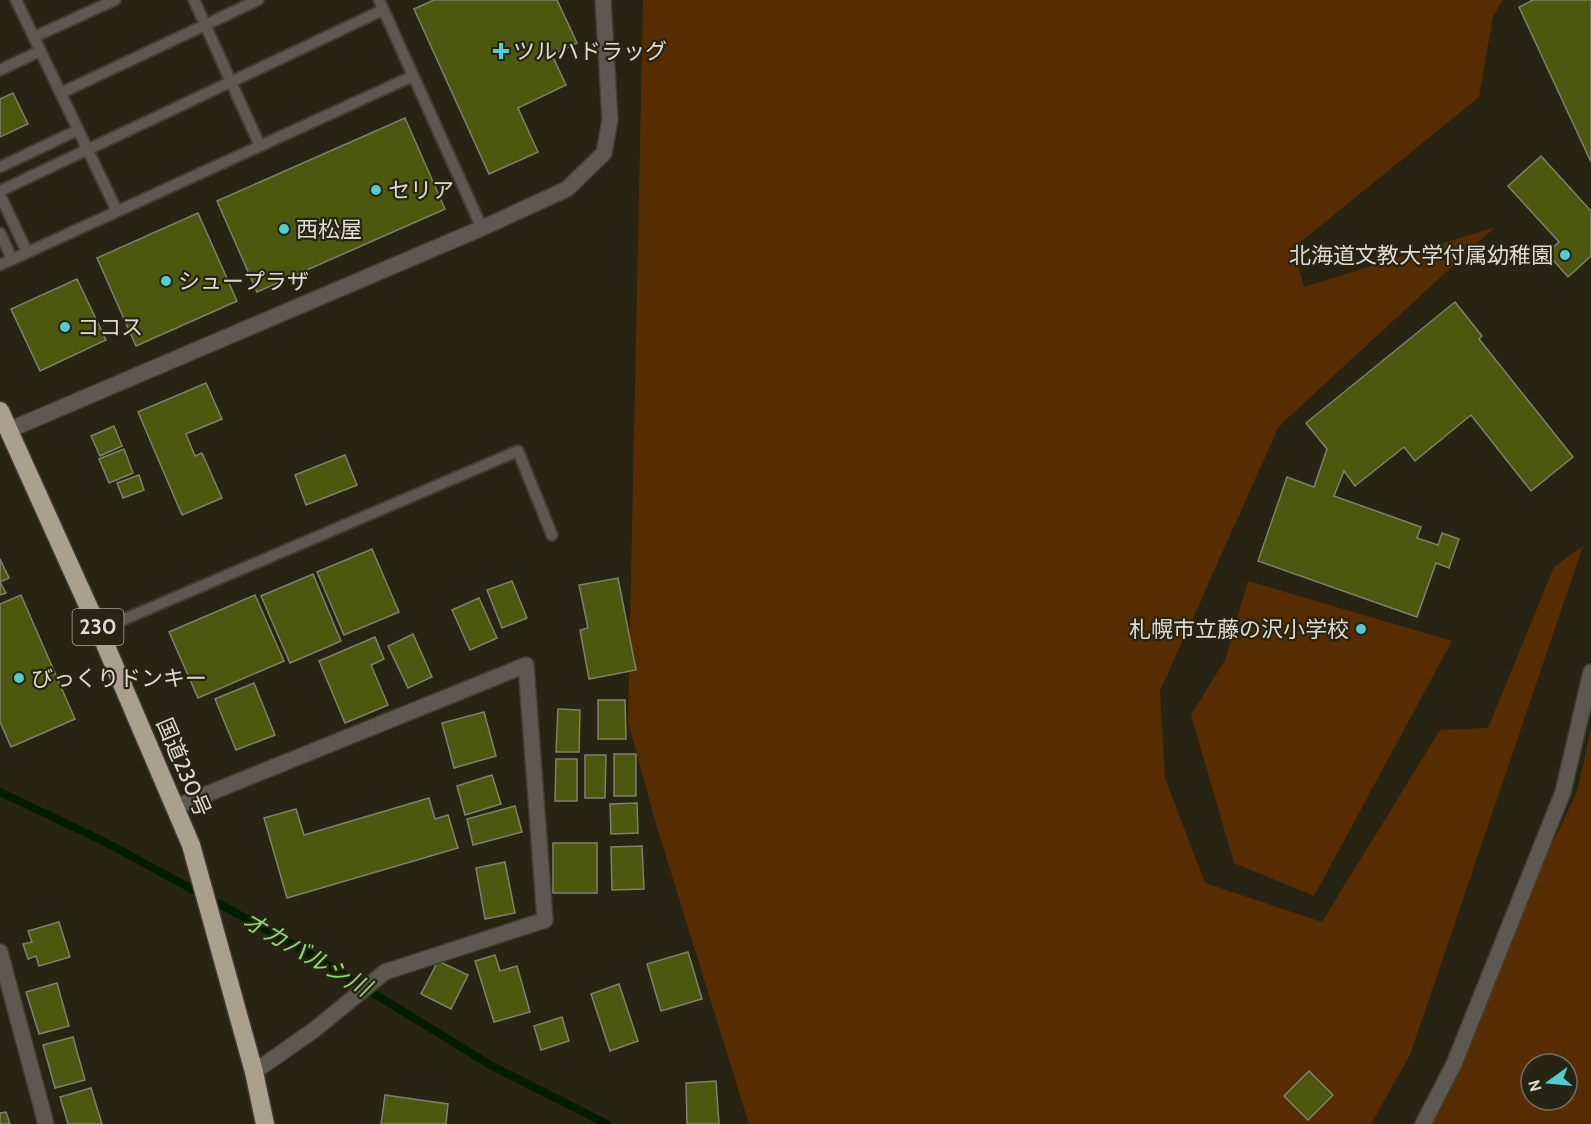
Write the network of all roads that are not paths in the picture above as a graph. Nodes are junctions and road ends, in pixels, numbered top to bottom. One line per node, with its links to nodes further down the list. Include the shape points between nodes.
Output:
1 (16, 0): 8 (lane)
2 (115, 0): 8 (lane)
3 (194, 0): 7 (lane)
4 (258, 0): 7 (lane)
5 (603, 0): 21 (street, via 610,120 604,153 567,189)
6 (381, 5): 11 (lane); 12 (lane)
7 (205, 24): 12 (lane); 13 (lane)
8 (34, 37): 9 (lane)
9 (40, 51): 10 (lane); 13 (lane)
10 (0, 70)
11 (413, 76): 15 (lane); 21 (lane)
12 (231, 81): 15 (lane); 16 (lane)
13 (60, 93): 14 (lane)
14 (78, 130): 16 (lane); 17 (lane)
15 (260, 146): 20 (lane)
16 (87, 149): 18 (lane); 20 (lane)
17 (0, 167)
18 (0, 191)
19 (0, 195): 23 (lane)
20 (117, 211): 23 (lane)
21 (483, 228): 27 (street)
22 (0, 234): 24 (lane)
23 (27, 252): 24 (lane)
24 (12, 259): 25 (lane)
25 (0, 265)
26 (0, 411): 27 (highway, 国道230号 / 230)
27 (9, 430): 29 (highway, 国道230号 / 230)
28 (552, 535): 29 (lane, via 518,451)
29 (99, 630): 31 (highway, 国道230号 / 230)
30 (1591, 672): 36 (street, via 1563,792 1454,1064)
31 (175, 807): 33 (highway, 国道230号 / 230, via 191,845); 33 (street, via 526,665 545,920 385,972 314,1030)
32 (0, 951): 34 (street)
33 (254, 1072): 35 (highway, 国道230号 / 230)
34 (46, 1124)
35 (265, 1124)
36 (1423, 1124)

